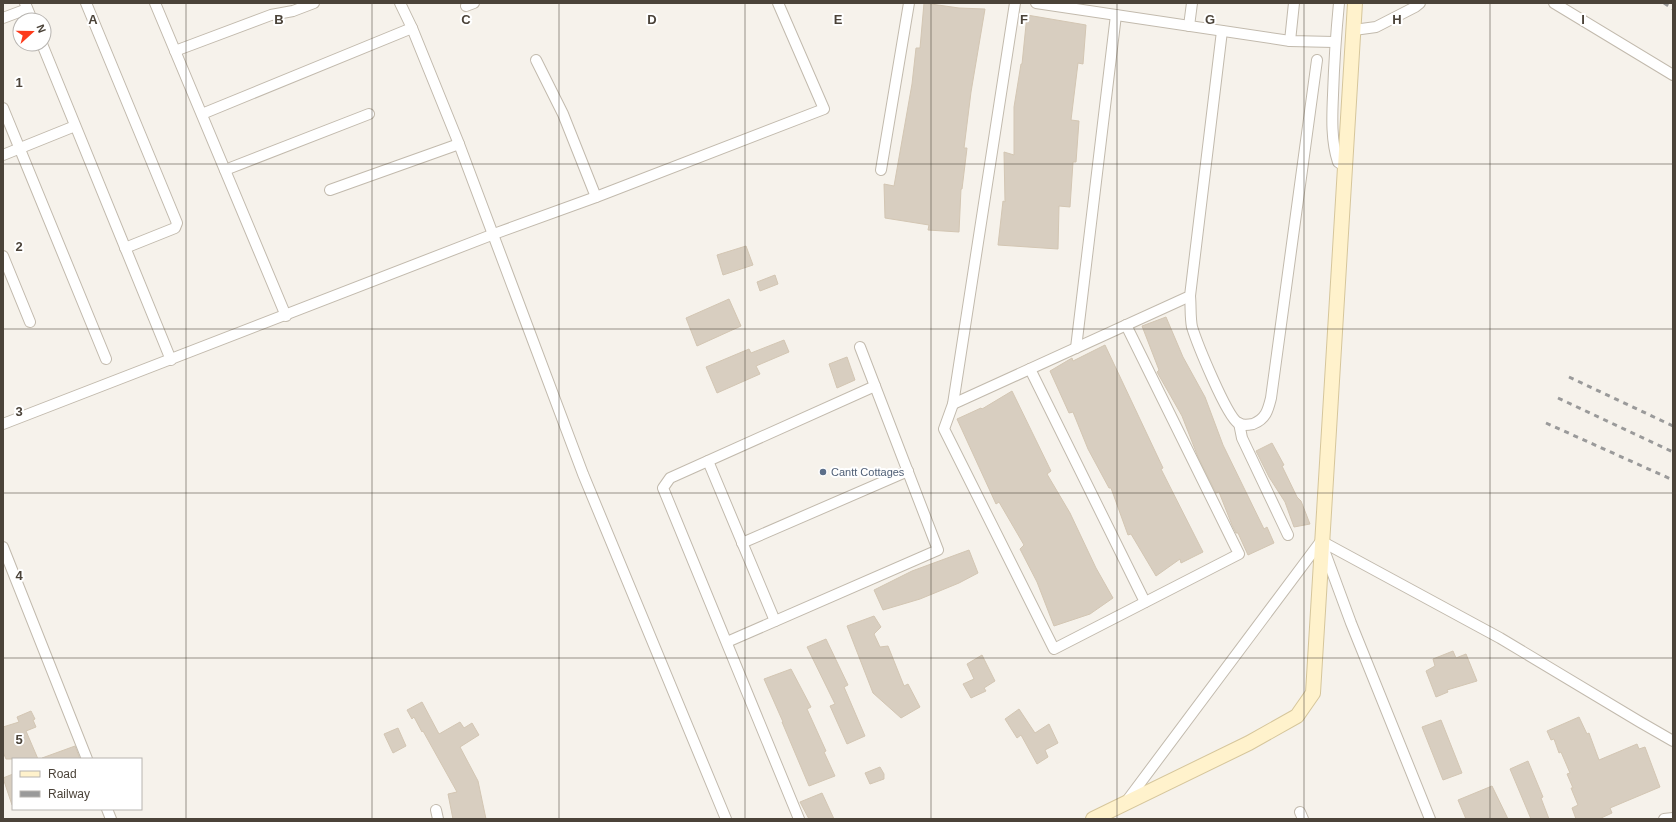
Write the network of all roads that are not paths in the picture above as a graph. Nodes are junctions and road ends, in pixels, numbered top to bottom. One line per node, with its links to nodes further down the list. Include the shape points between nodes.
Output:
1 (86, 3): 43 (street, via 177,223 175,228)
2 (155, 3): 25 (street)
3 (314, 3): 25 (street, via 293,11 270,15)
4 (400, 3): 20 (street)
5 (778, 3): 41 (street, via 824,109)
6 (909, 3): 39 (street)
7 (1015, 3): 55 (street)
8 (1036, 3): 16 (street)
9 (1192, 3): 19 (street)
10 (1294, 3): 23 (street)
11 (1339, 3): 24 (street)
12 (1355, 3): 21 (main road)
13 (1420, 3): 21 (street, via 1376,27)
14 (1554, 3): 29 (street)
15 (26, 6): 18 (street)
16 (1088, 7): 17 (street)
17 (1116, 15): 19 (street); 50 (street)
18 (3, 18)
19 (1189, 26): 22 (street)
20 (412, 28): 31 (street); 34 (street)
21 (1354, 30): 37 (main road)
22 (1222, 31): 23 (street); 45 (street)
23 (1290, 42): 24 (street)
24 (1334, 42): 37 (street, via 1332,124 1336,156 1338,162)
25 (176, 51): 31 (street)
26 (45, 52): 33 (street)
27 (536, 60): 41 (street, via 563,114)
28 (1317, 60): 56 (street, via 1271,398 1267,414 1248,425)
29 (1673, 75)
30 (3, 108): 35 (street)
31 (202, 114): 38 (street)
32 (369, 114): 38 (street)
33 (75, 126): 35 (street); 43 (street)
34 (459, 144): 40 (street); 42 (street)
35 (19, 148): 36 (street); 51 (street)
36 (3, 155)
37 (1344, 166): 61 (main road)
38 (225, 170): 46 (street)
39 (881, 170)
40 (330, 190)
41 (596, 197): 42 (street)
42 (494, 234): 46 (street); 71 (street, via 583,474)
43 (125, 248): 52 (street)
44 (3, 256): 47 (street)
45 (1190, 296): 48 (street); 56 (street, via 1192,326 1218,392)
46 (286, 316): 52 (street)
47 (30, 322)
48 (1126, 326): 50 (street); 64 (street, via 1239,554)
49 (860, 347): 54 (street)
50 (1076, 348): 53 (street)
51 (106, 359)
52 (171, 360): 57 (street)
53 (1030, 369): 55 (street); 64 (street)
54 (875, 386): 58 (street); 59 (street)
55 (953, 404): 64 (street, via 944,429 1054,649)
56 (1239, 423): 60 (street, via 1242,438)
57 (3, 424)
58 (708, 461): 62 (street); 66 (street, via 670,478 663,488)
59 (908, 471): 62 (street); 65 (street, via 938,550)
60 (1288, 535)
61 (1321, 541): 67 (street, via 1500,638); 69 (street); 69 (main road, via 1313,693 1297,716 1249,743); 74 (street, via 1351,623)
62 (742, 543): 65 (street)
63 (3, 547): 68 (street)
64 (1145, 602)
65 (775, 621): 66 (street)
66 (727, 642): 72 (street)
67 (1673, 741)
68 (87, 758)
69 (1124, 804): 73 (main road)
70 (1673, 818): 75 (street)
71 (726, 819)
72 (799, 819)
73 (1093, 819)
74 (1430, 819)
75 (1664, 819)

